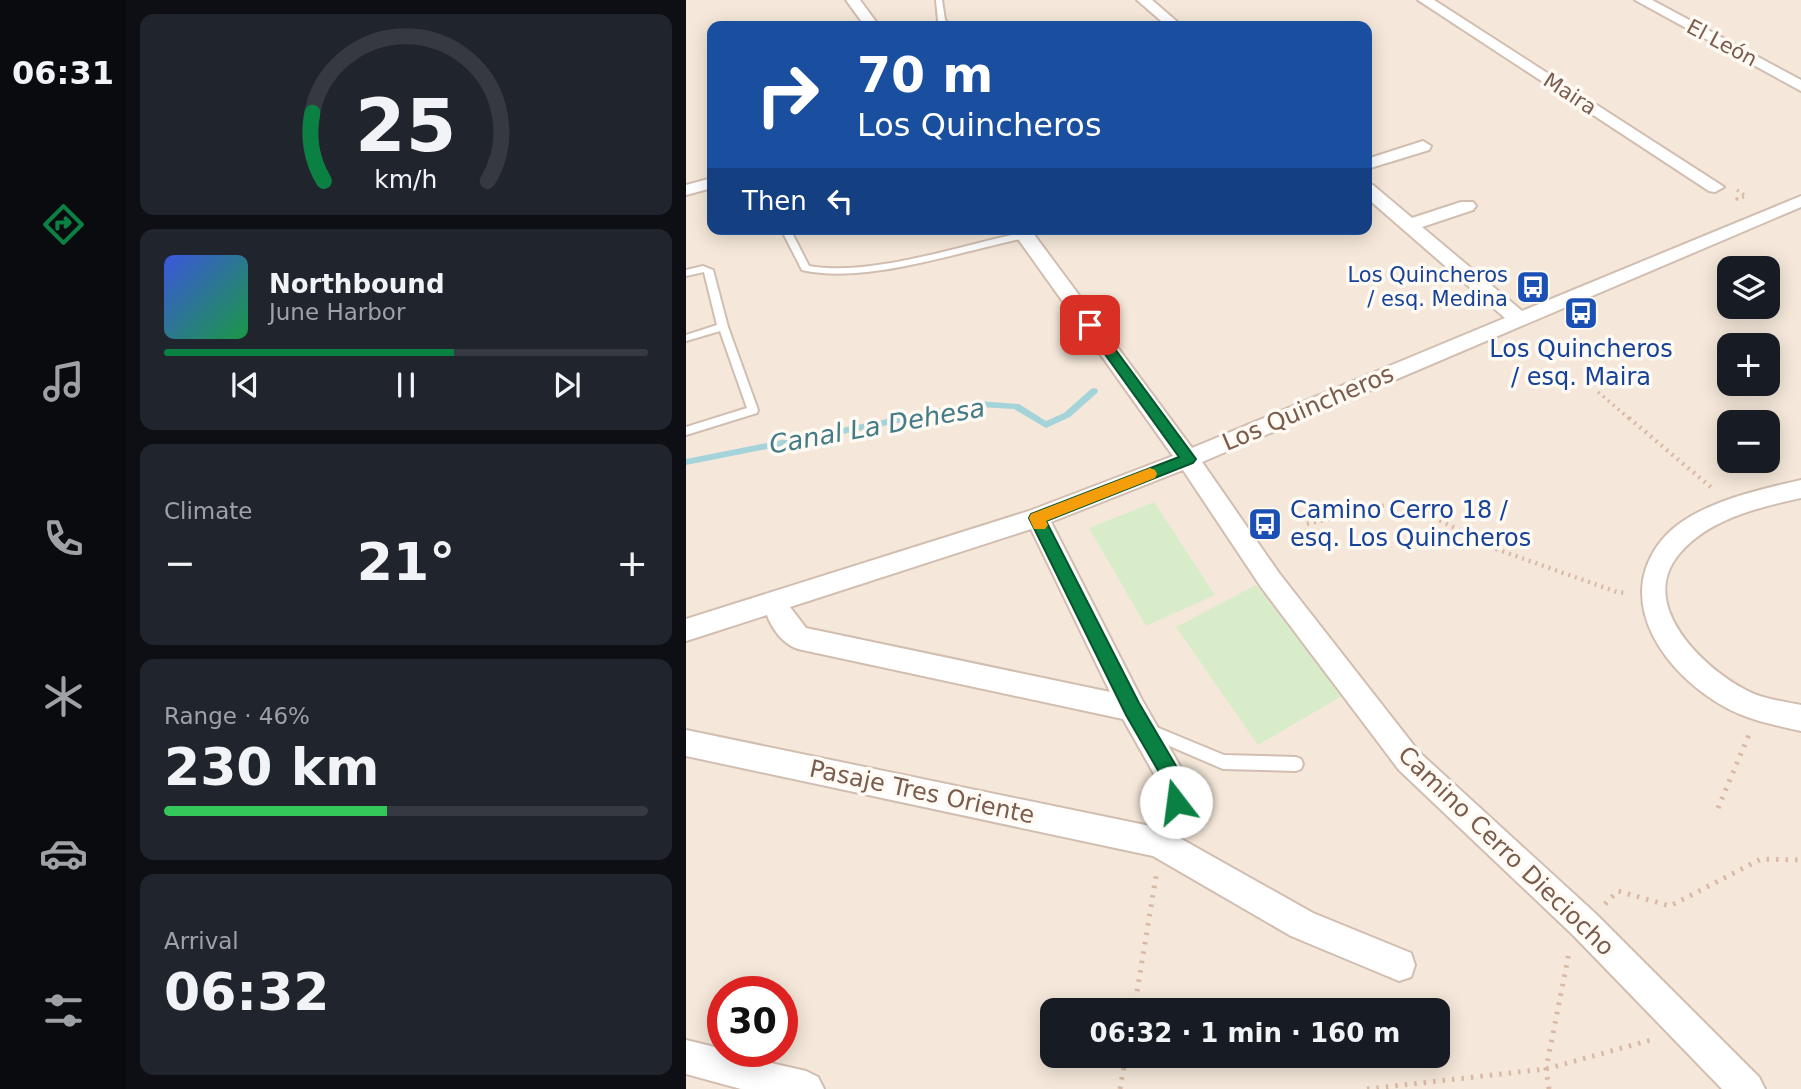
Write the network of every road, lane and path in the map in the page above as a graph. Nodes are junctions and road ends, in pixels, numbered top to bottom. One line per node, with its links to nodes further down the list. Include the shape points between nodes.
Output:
1 (853, 0): 6 (street)
2 (939, 0): 7 (lane)
3 (1144, 0): 8 (street)
4 (1425, 0): 13 (street, Maira)
5 (1642, 0): 9 (street, El León)
6 (868, 21)
7 (943, 21)
8 (1169, 21)
9 (1801, 86)
10 (1423, 146): 11 (street)
11 (1372, 162)
12 (707, 184): 14 (street)
13 (1715, 187): 16 (path, via 1726,183 1746,196 1737,199 1744,204)
14 (686, 190)
15 (1372, 193): 19 (street)
16 (1755, 199)
17 (1801, 201): 24 (street, Los Quincheros)
18 (1467, 206): 19 (street)
19 (1410, 225): 24 (street)
20 (788, 235): 21 (lane, via 805,268 817,273 850,272)
21 (1010, 235)
22 (1025, 235): 29 (street, Camino Cerro Dieciocho)
23 (686, 273): 25 (lane, via 708,271)
24 (1519, 319): 29 (street, Los Quincheros)
25 (723, 327): 26 (lane); 28 (lane, via 753,410)
26 (686, 338)
27 (1598, 392): 31 (path)
28 (686, 431)
29 (1188, 459): 32 (street, Los Quincheros); 49 (street, Camino Cerro Dieciocho, via 1270,580 1409,761 1585,925)
30 (1801, 489): 31 (street)
31 (1735, 509): 34 (street, via 1695,528 1671,547 1656,569)
32 (1037, 518): 35 (street, Los Quincheros); 38 (street)
33 (1307, 524): 34 (path, via 1402,501 1496,549 1617,592)
34 (1653, 595): 37 (street, via 1667,635 1688,663 1711,683)
35 (774, 600): 36 (street, Los Quincheros); 38 (street, via 781,619 798,638)
36 (686, 630)
37 (1760, 709): 39 (street); 42 (path)
38 (1138, 718): 41 (lane, via 1223,762); 43 (street, via 1172,778 1176,802)
39 (1801, 718)
40 (686, 743): 43 (street, Pasaje Tres Oriente)
41 (1296, 764)
42 (1718, 808)
43 (1157, 842): 47 (street, Pasaje Tres Oriente, via 1302,925); 48 (path, via 1158,862)
44 (1801, 860): 45 (path, via 1760,859)
45 (1670, 906)
46 (1566, 960): 52 (path)
47 (1399, 965)
48 (1136, 998)
49 (1686, 1030): 52 (path); 57 (street, Camino Cerro Dieciocho)
50 (686, 1057): 53 (street)
51 (1124, 1068): 54 (path)
52 (1546, 1069): 55 (path); 56 (path)
53 (806, 1089)
54 (1121, 1089)
55 (1367, 1089)
56 (1549, 1089)
57 (1747, 1089)

